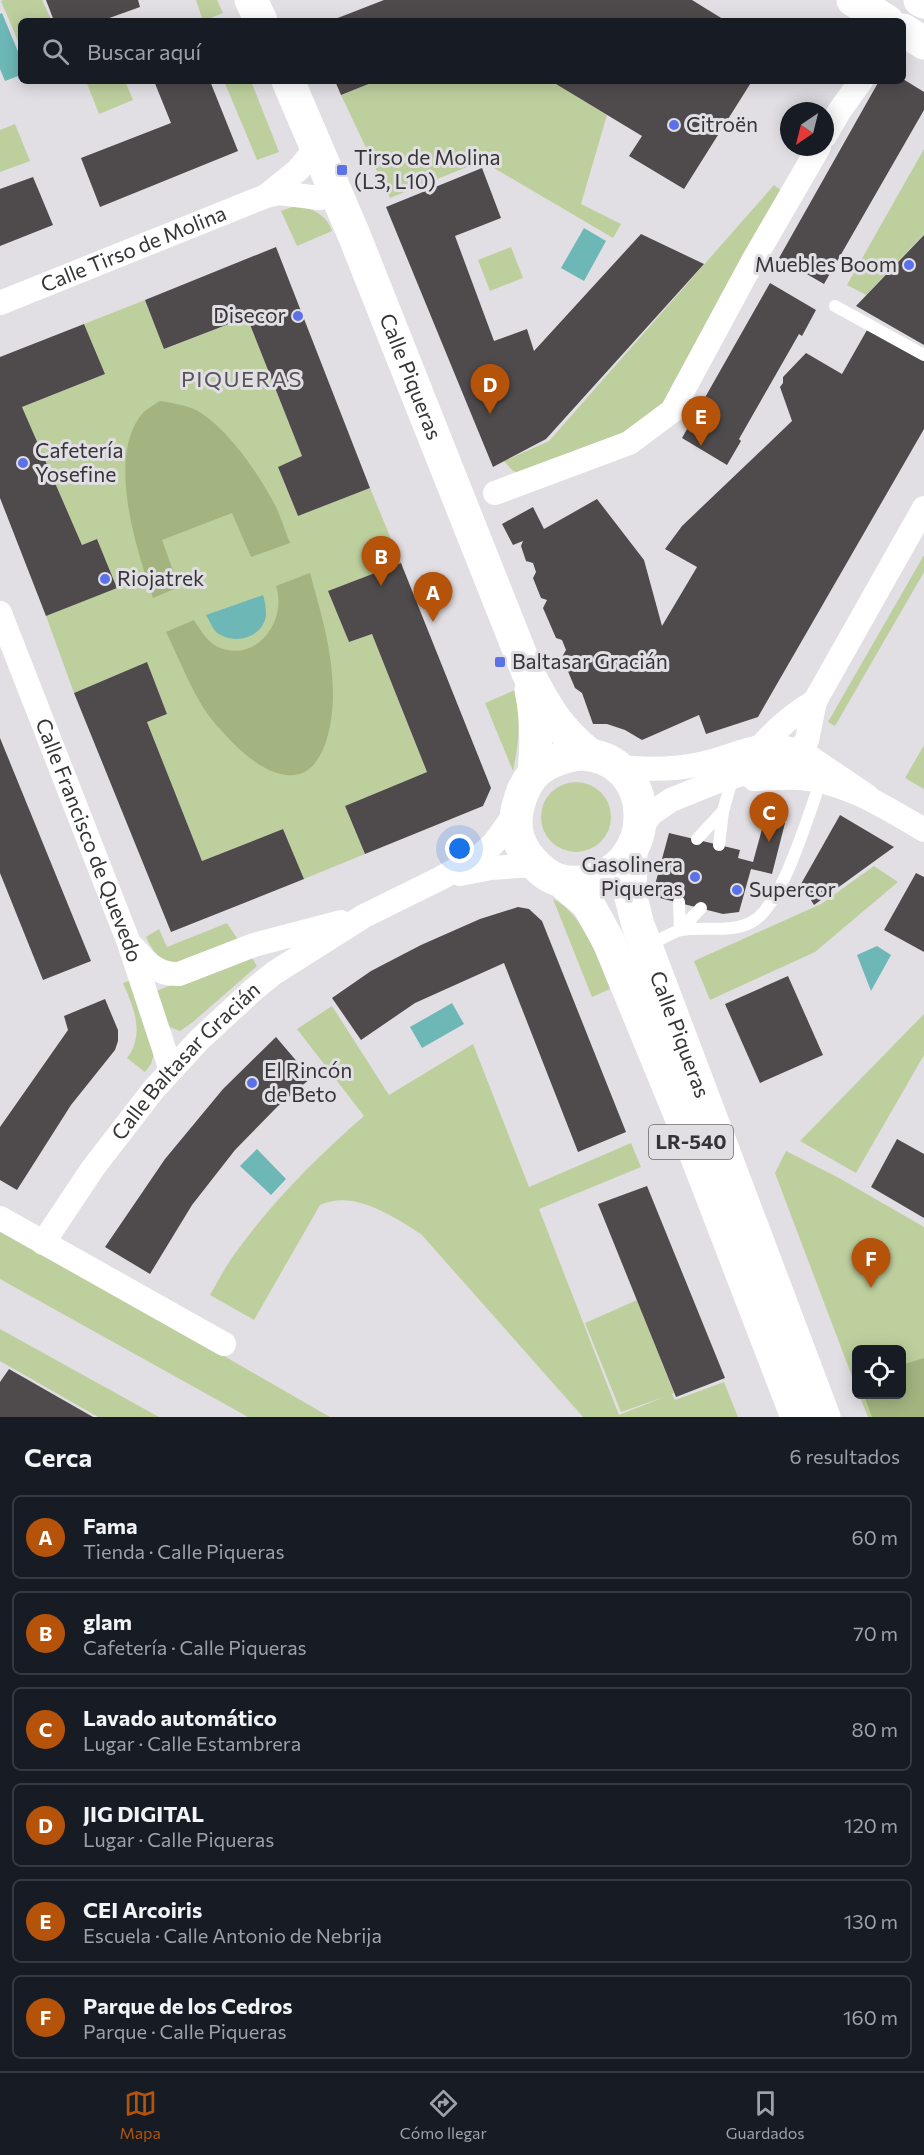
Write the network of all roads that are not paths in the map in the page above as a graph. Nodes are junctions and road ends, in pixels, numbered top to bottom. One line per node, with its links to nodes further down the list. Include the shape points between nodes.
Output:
1 (251, 0): 3 (main road)
2 (853, 0): 4 (main road)
3 (260, 18)
4 (881, 18)
5 (289, 84): 8 (main road, Calle Piqueras / LR-540)
6 (859, 84): 7 (street)
7 (834, 120)
8 (317, 147): 10 (main road, Calle Piqueras / LR-540); 11 (street, Calle Tirso de Molina, via 298,170)
9 (814, 156): 15 (street, via 672,411 629,444)
10 (336, 194): 11 (street, Calle Tirso de Molina, via 320,198 279,193); 18 (main road, Calle Piqueras / LR-540)
11 (266, 196): 12 (street, Calle Tirso de Molina)
12 (0, 303)
13 (835, 306): 14 (lane)
14 (924, 355)
15 (495, 493)
16 (924, 508): 19 (street)
17 (0, 613): 38 (street, Calle Francisco de Quevedo)
18 (528, 673): 22 (main road, Calle Piqueras / LR-540, via 548,711 573,741); 24 (main road, Calle Piqueras / LR-540, via 536,717)
19 (815, 701): 20 (street, via 773,732); 21 (street)
20 (761, 746): 21 (street); 22 (street, via 704,764 656,770)
21 (803, 746): 23 (street); 25 (street, via 787,760)
22 (603, 761): 24 (main road, via 563,757); 29 (main road, LR-540, via 630,780 638,794 641,813)
23 (821, 772): 25 (street, via 798,778); 28 (street); 37 (lane, via 785,878 766,911 751,923 731,928)
24 (534, 773): 27 (main road, LR-540, via 523,788)
25 (725, 781): 26 (lane); 29 (street, via 671,800 652,813)
26 (723, 811): 30 (lane); 31 (lane)
27 (515, 814): 32 (main road, LR-540, via 518,842); 33 (street, Calle Baltasar Gracián, via 480,856)
28 (924, 830)
29 (635, 840): 32 (main road, via 618,867 605,877 578,882); 39 (main road, Calle Piqueras / LR-540, via 630,894)
30 (697, 840)
31 (719, 844)
32 (548, 873): 33 (street, Calle Baltasar Gracián, via 491,868); 44 (main road, Calle Piqueras / LR-540, via 588,904 609,942)
33 (441, 879): 36 (street, Calle Baltasar Gracián)
34 (679, 902): 37 (lane)
35 (701, 908): 37 (lane)
36 (364, 916): 38 (street, Calle Baltasar Gracián, via 254,945 179,974 154,969); 40 (street, Calle Baltasar Gracián, via 274,973)
37 (680, 930): 39 (lane)
38 (129, 943): 40 (street, Calle Francisco de Quevedo)
39 (647, 946): 45 (main road, Calle Piqueras / LR-540)
40 (171, 1070): 42 (street, Calle Baltasar Gracián, via 128,1120)
41 (0, 1218): 42 (street)
42 (43, 1243): 43 (street)
43 (224, 1344)
44 (797, 1417)
45 (824, 1417)

